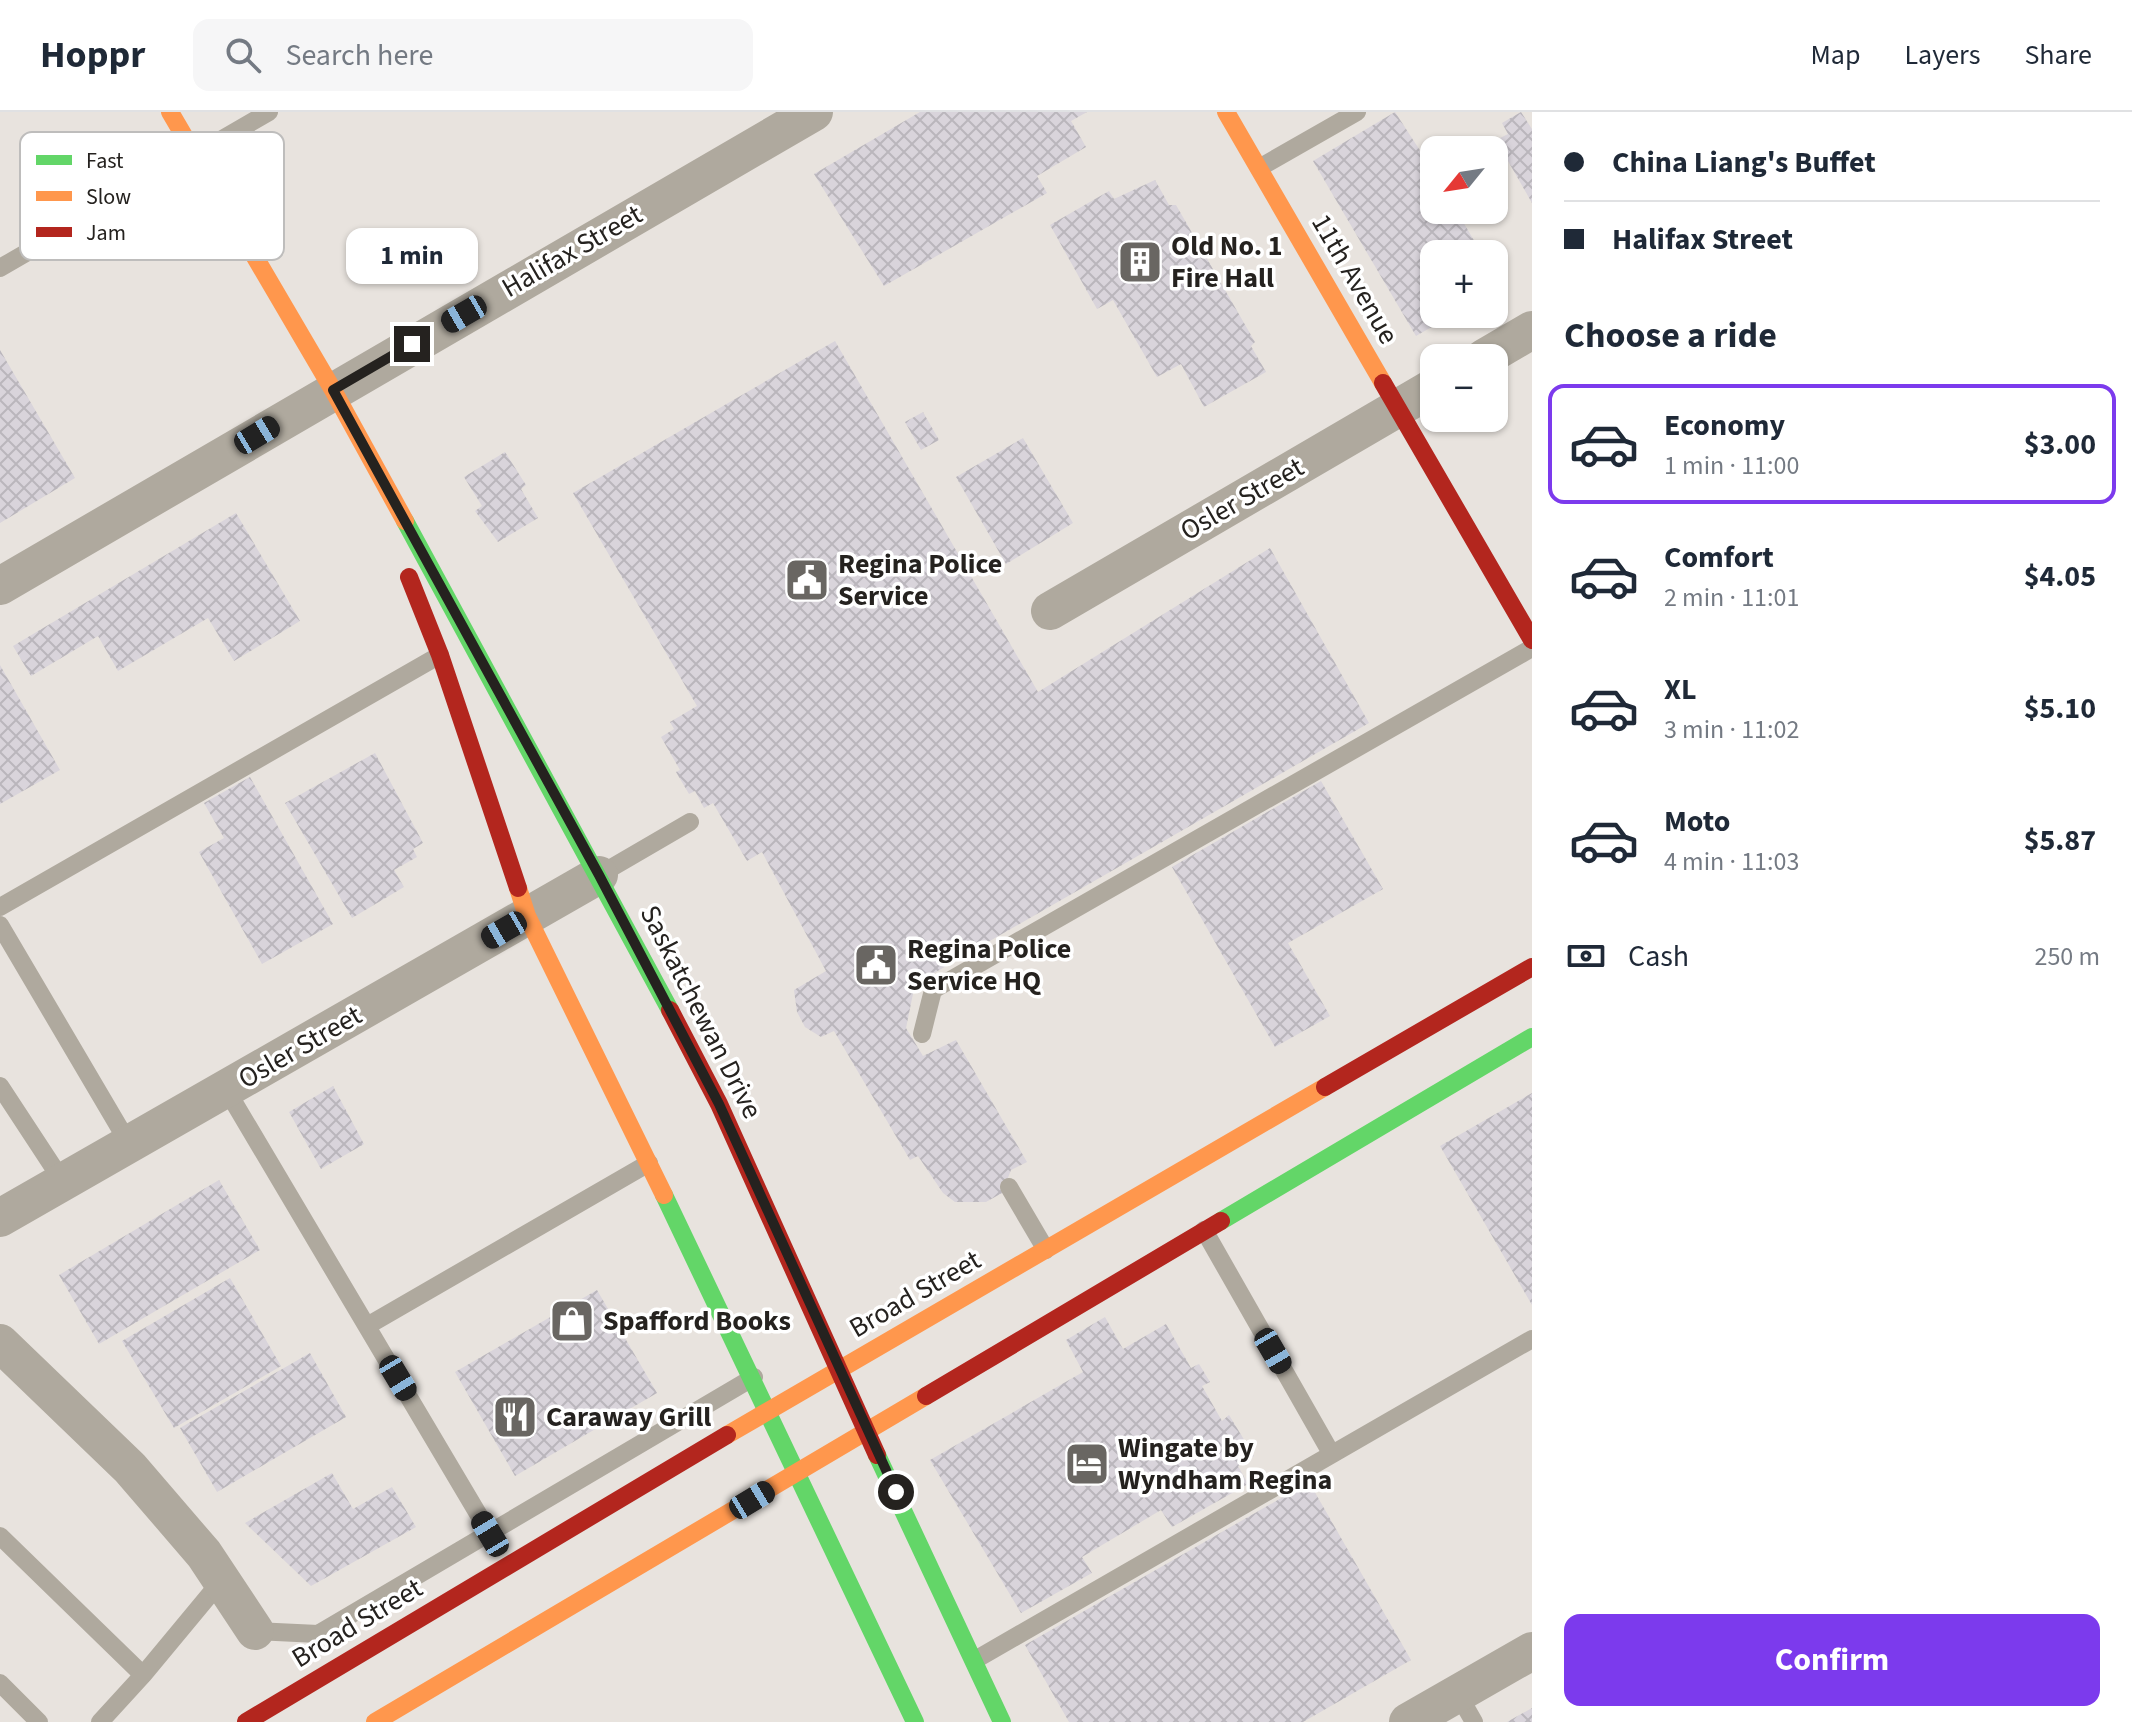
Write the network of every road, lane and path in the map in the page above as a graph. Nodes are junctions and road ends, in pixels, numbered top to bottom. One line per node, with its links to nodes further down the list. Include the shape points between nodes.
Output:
1 (170, 112): 6 (main road, Saskatchewan Drive)
2 (269, 112): 7 (lane)
3 (814, 112): 14 (street, Halifax Street)
4 (1226, 112): 8 (main road, 11th Avenue)
5 (1357, 112): 8 (lane)
6 (182, 132)
7 (235, 132)
8 (1259, 168): 16 (main road, 11th Avenue)
9 (20, 256): 11 (lane)
10 (257, 260): 14 (main road, Saskatchewan Drive)
11 (0, 268)
12 (1532, 330): 13 (street)
13 (1508, 344)
14 (333, 390): 17 (main road, Saskatchewan Drive); 19 (street, Halifax Street); 25 (main road, Saskatchewan Drive)
15 (1420, 395): 16 (street, Osler Street)
16 (1398, 407): 20 (street, Osler Street); 21 (main road, 11th Avenue)
17 (392, 537)
18 (404, 567): 23 (main road)
19 (0, 586)
20 (1050, 611)
21 (1532, 640)
22 (1532, 648): 30 (lane, via 933,990)
23 (440, 655): 26 (lane); 27 (main road)
24 (690, 822): 25 (lane)
25 (599, 875): 27 (street, Osler Street); 44 (main road, Saskatchewan Drive, via 719,1104)
26 (0, 907)
27 (527, 916): 33 (street, Osler Street); 35 (main road)
28 (0, 925): 34 (lane)
29 (1532, 967): 40 (main road, Broad Street)
30 (922, 1034)
31 (1532, 1037): 39 (main road)
32 (0, 1086): 36 (lane)
33 (226, 1089): 34 (street, Osler Street); 41 (lane)
34 (129, 1144): 36 (street, Osler Street)
35 (649, 1163): 41 (lane); 45 (main road)
36 (63, 1182): 38 (street, Osler Street)
37 (1009, 1187): 40 (lane)
38 (0, 1218)
39 (1204, 1230): 47 (main road); 48 (lane)
40 (1046, 1250): 44 (main road, Broad Street)
41 (367, 1326): 50 (lane)
42 (1532, 1339): 48 (lane)
43 (0, 1343): 52 (street, via 130,1468)
44 (838, 1370): 46 (main road, Broad Street); 47 (main road, Saskatchewan Drive)
45 (754, 1377): 46 (main road); 50 (lane)
46 (769, 1410): 49 (main road); 61 (main road, Broad Street)
47 (867, 1431): 49 (main road); 55 (main road, Saskatchewan Drive)
48 (1331, 1453): 55 (lane)
49 (798, 1473): 62 (main road); 63 (main road)
50 (490, 1534): 53 (lane, via 318,1634)
51 (0, 1536): 56 (lane)
52 (221, 1581): 53 (street); 56 (lane)
53 (255, 1631)
54 (1532, 1651): 58 (street)
55 (975, 1660): 64 (main road, Saskatchewan Drive)
56 (143, 1675): 60 (lane)
57 (0, 1683): 59 (lane)
58 (1466, 1708): 65 (street)
59 (39, 1722)
60 (100, 1722)
61 (246, 1722)
62 (375, 1722)
63 (915, 1722)
64 (1002, 1722)
65 (1408, 1722)

